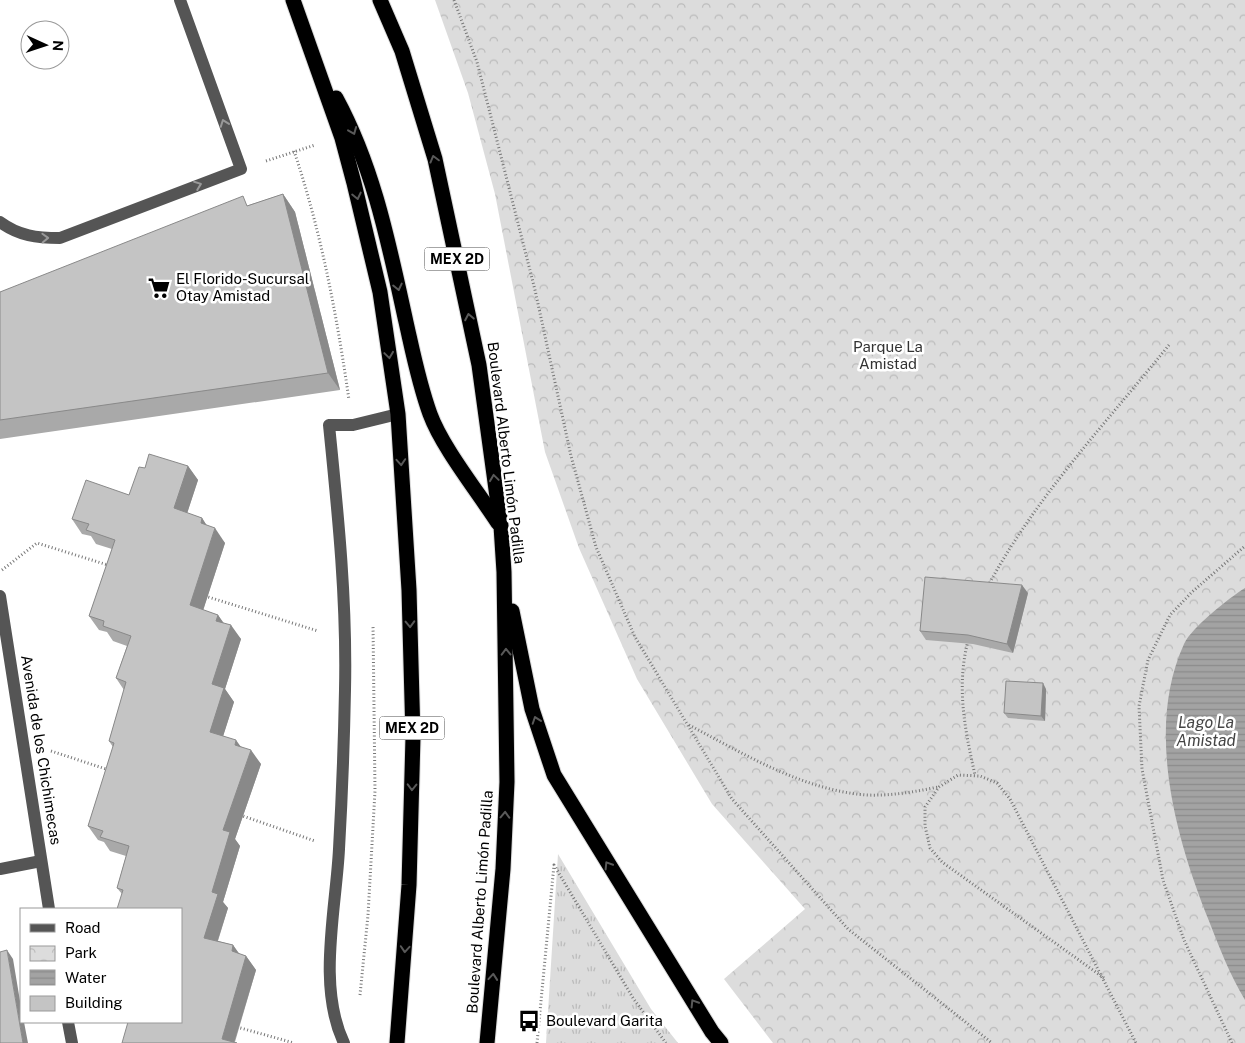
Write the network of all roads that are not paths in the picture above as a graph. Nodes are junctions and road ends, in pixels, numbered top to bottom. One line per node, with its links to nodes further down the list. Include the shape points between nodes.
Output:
1 (180, 0): 5 (street, one-way to 1, via 11,230 36,238 60,238 240,169)
2 (293, 0): 4 (highway, MEX 2D)
3 (380, 0): 7 (highway, Boulevard Alberto Limón Padilla / MEX 2D, one-way to 3, via 479,365 435,159 402,51)
4 (314, 57): 6 (highway, MEX 2D, one-way to 6, via 342,138 380,292); 7 (highway, one-way to 7, via 349,121 382,214 430,416)
5 (0, 222)
6 (398, 414): 15 (street, via 353,425 329,426 343,559 345,688 339,849 330,956 333,1015); 16 (highway, MEX 2D, one-way to 16, via 413,737 409,885)
7 (501, 526): 8 (highway, Boulevard Alberto Limón Padilla / MEX 2D)
8 (504, 572): 17 (highway, Boulevard Alberto Limón Padilla / MEX 2D, one-way to 8, via 503,869 507,782); 18 (highway, one-way to 8, via 554,775 532,709)
9 (0, 596): 10 (street, Avenida de los Chichimecas)
10 (41, 861): 11 (street); 12 (street, Avenida de los Chichimecas)
11 (0, 869)
12 (49, 908)
13 (68, 1023): 14 (street)
14 (72, 1043)
15 (344, 1043)
16 (398, 1043)
17 (487, 1043)
18 (721, 1043)

